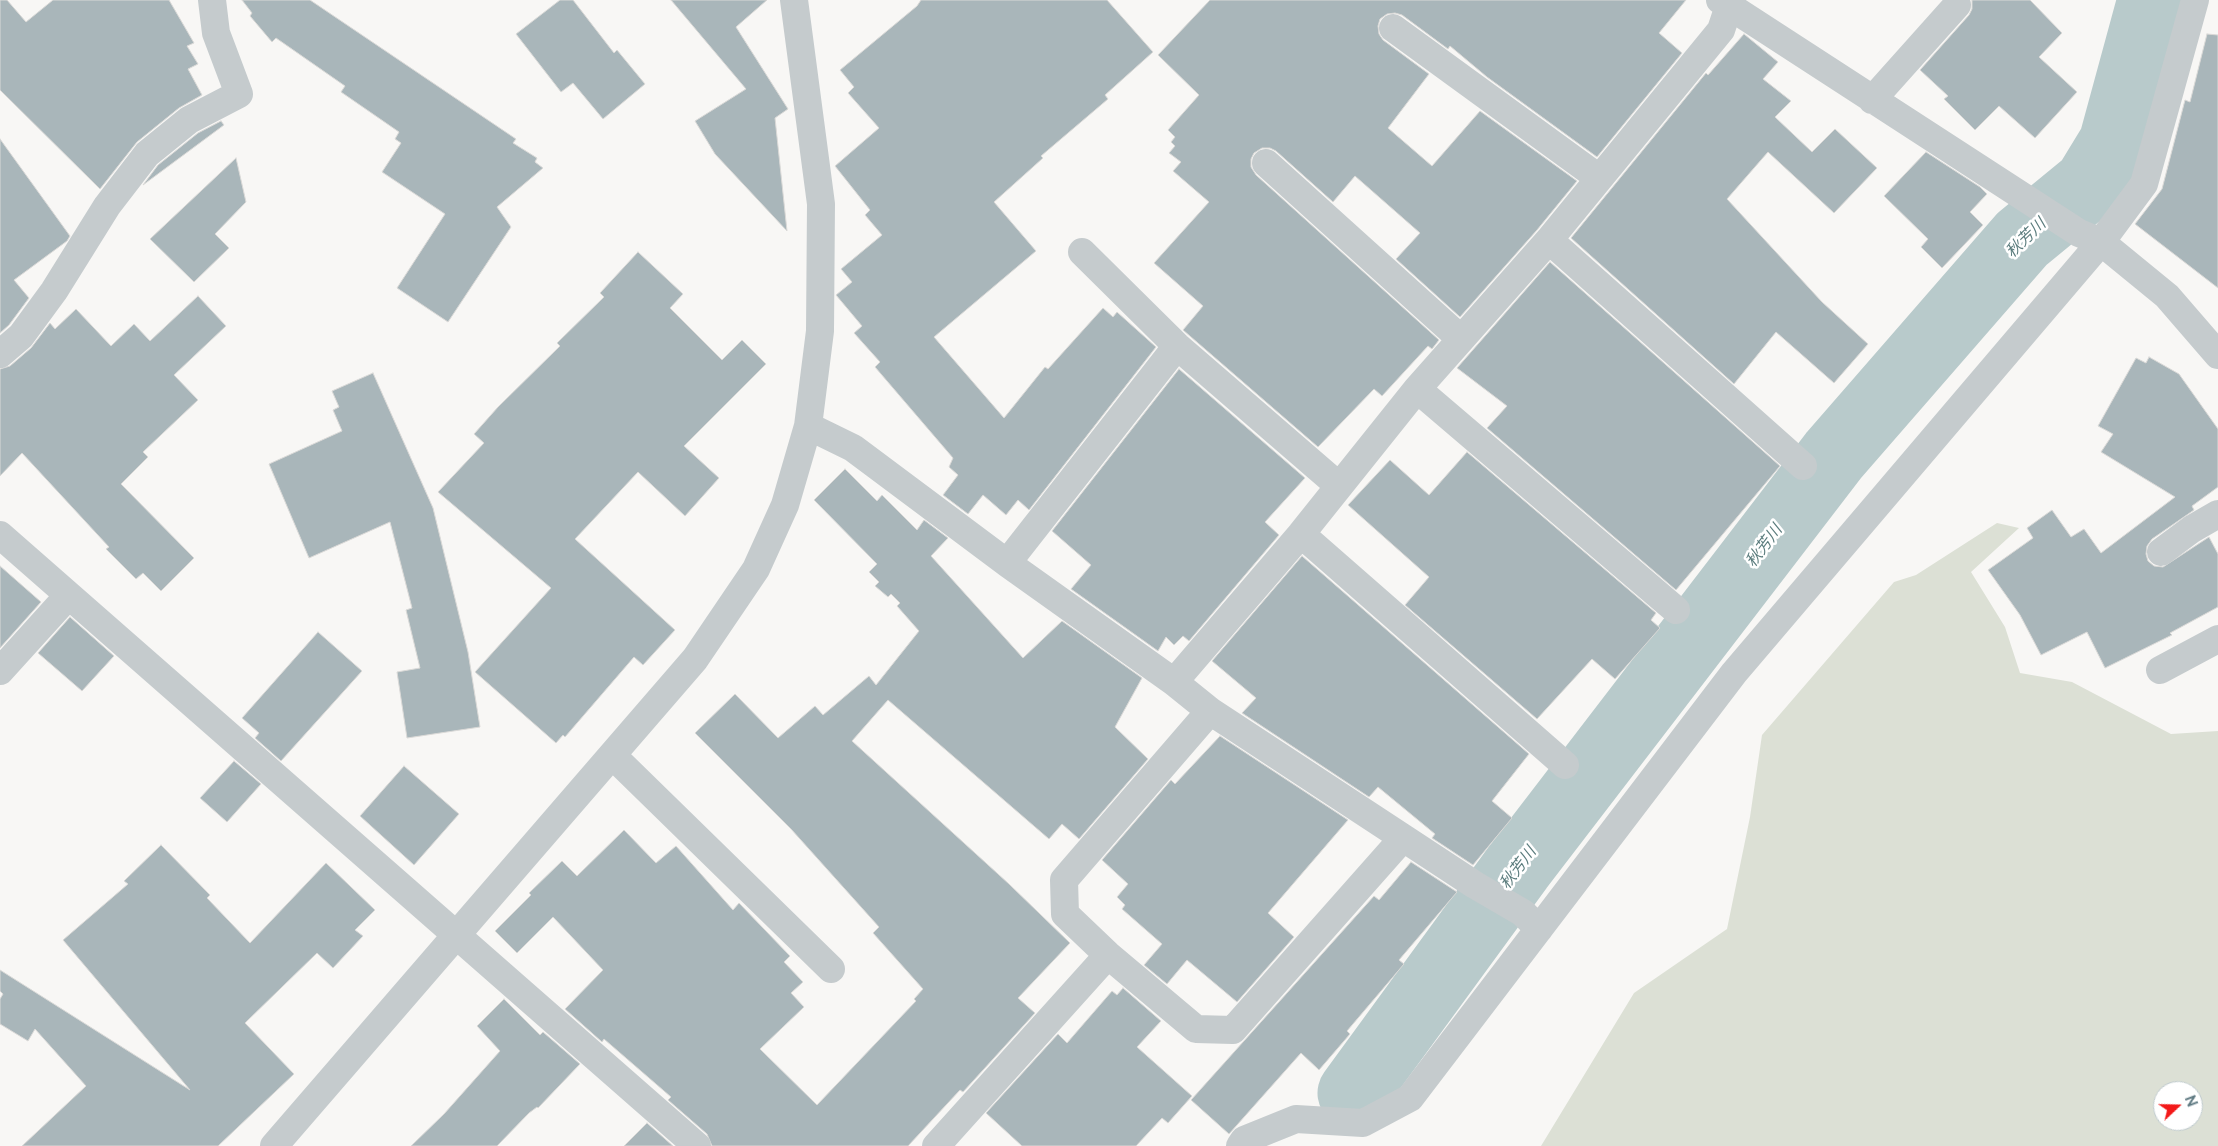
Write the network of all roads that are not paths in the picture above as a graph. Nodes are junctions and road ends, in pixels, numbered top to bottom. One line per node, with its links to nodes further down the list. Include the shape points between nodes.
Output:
1 (212, 0): 15 (street, via 216,33 240,94 189,120 147,154 107,206 54,291 21,336)
2 (794, 0): 18 (street, via 821,204 820,331)
3 (2195, 0): 10 (street, via 2144,184)
4 (1725, 3): 7 (street); 9 (street, via 1721,30)
5 (1957, 4): 7 (street)
6 (1393, 28): 9 (street)
7 (1872, 100): 10 (street)
8 (1266, 163): 13 (street)
9 (1599, 178): 11 (street)
10 (2090, 238): 16 (street, via 2167,296); 36 (street)
11 (1549, 240): 13 (street); 19 (street)
12 (1082, 252): 14 (street)
13 (1461, 339): 17 (street)
14 (1177, 346): 20 (street); 25 (street)
15 (0, 354)
16 (2218, 355)
17 (1417, 388): 20 (street); 27 (street)
18 (808, 426): 25 (street, via 853,448); 33 (street, via 785,505 756,569 695,659)
19 (1803, 466)
20 (1339, 486): 22 (street)
21 (2218, 514): 24 (street)
22 (1301, 534): 31 (street); 34 (street)
23 (0, 535): 26 (street)
24 (2161, 552)
25 (1007, 564): 31 (street)
26 (68, 596): 30 (street); 37 (street)
27 (1676, 610)
28 (2218, 639): 29 (street)
29 (2160, 670)
30 (0, 671)
31 (1174, 682): 32 (street)
32 (1210, 711): 35 (street); 38 (street, via 1064,880 1065,914)
33 (613, 756): 37 (street); 39 (street)
34 (1565, 765)
35 (1403, 838): 36 (street); 38 (street, via 1233,1030 1196,1029)
36 (1531, 921): 43 (street, via 1410,1098 1363,1123 1296,1119 1244,1140)
37 (457, 933): 40 (street); 41 (street)
38 (1108, 955): 42 (street)
39 (831, 969)
40 (274, 1146)
41 (697, 1146)
42 (936, 1146)
43 (1240, 1146)

